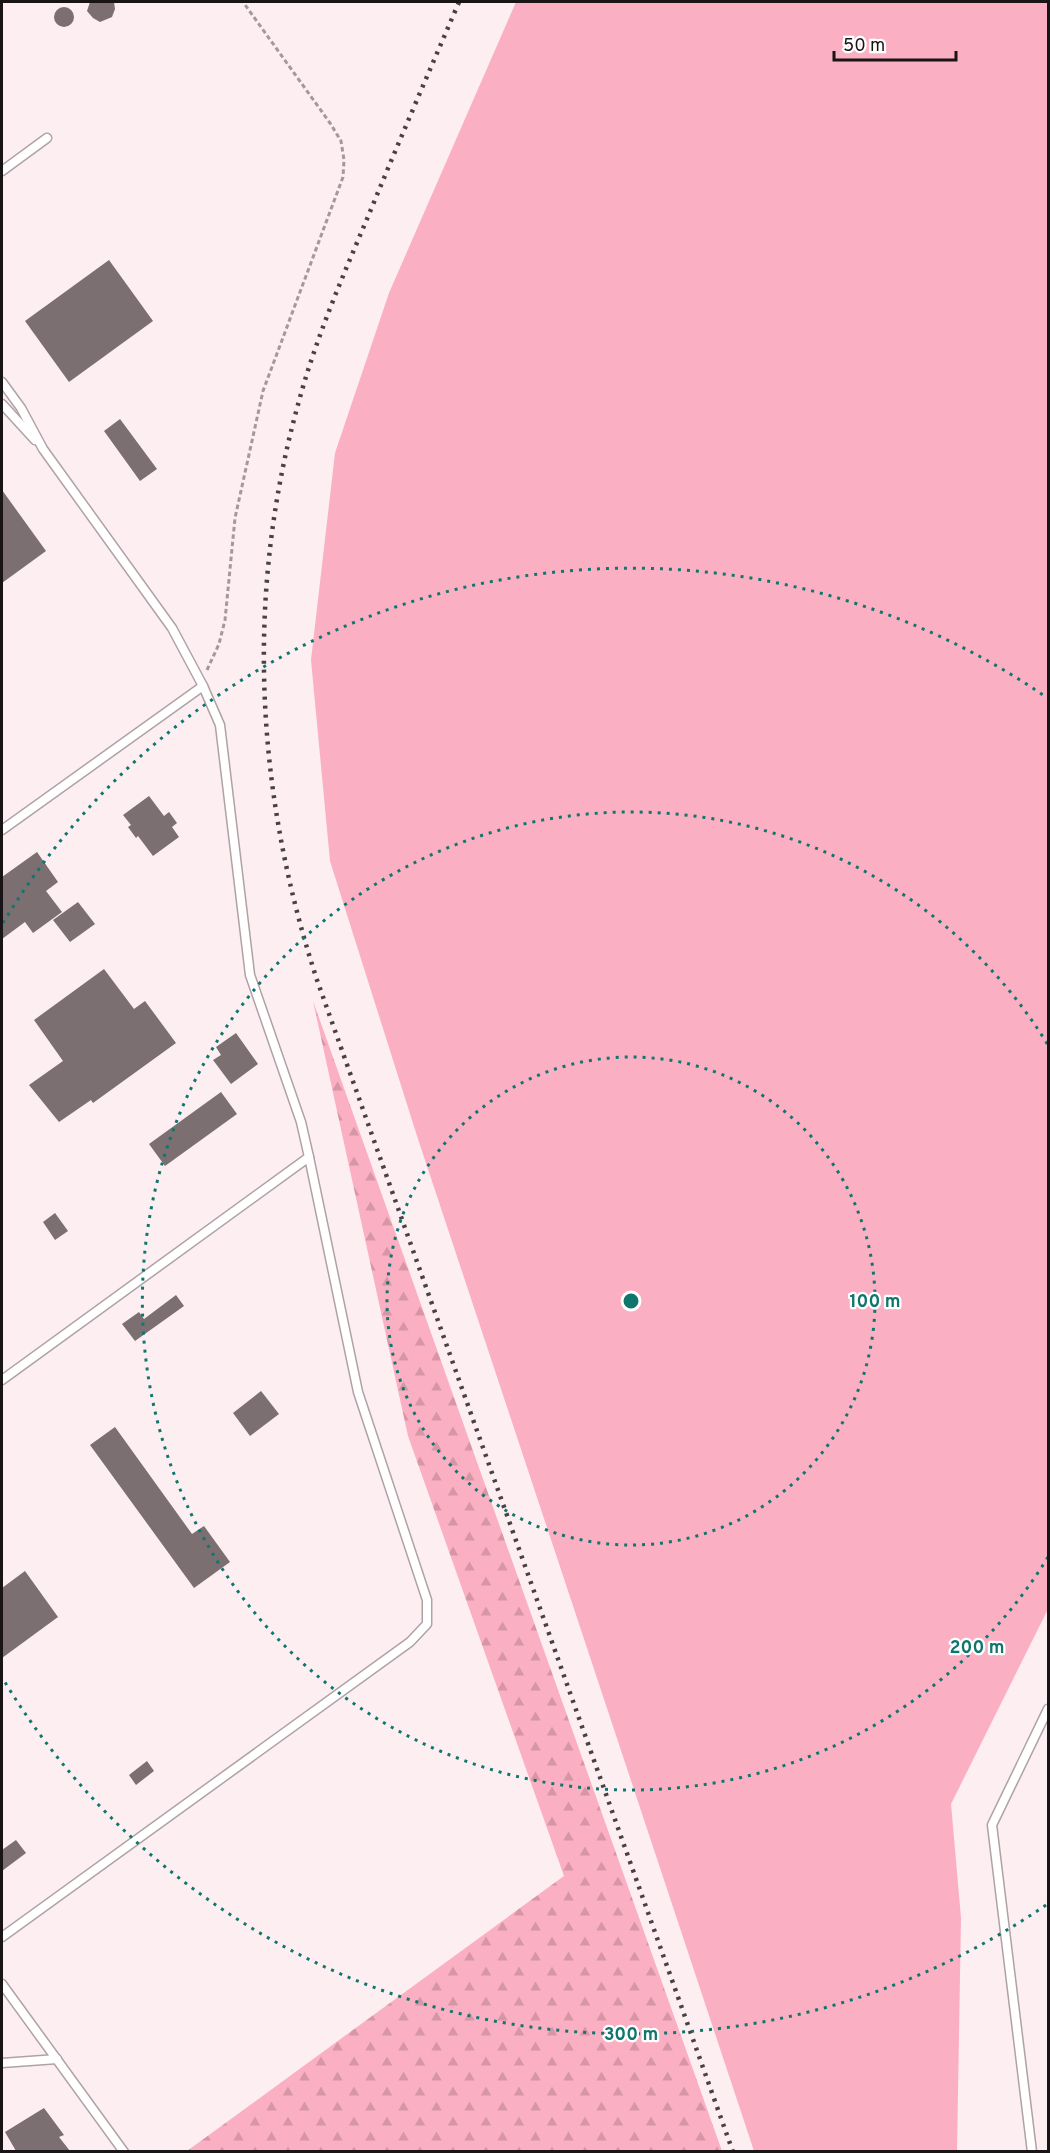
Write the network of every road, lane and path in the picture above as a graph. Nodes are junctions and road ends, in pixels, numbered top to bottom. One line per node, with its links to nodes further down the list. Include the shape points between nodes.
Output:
1 (243, 2): 7 (path, via 330,123 341,141 344,160 337,196 262,391 235,518 225,620)
2 (47, 138): 3 (lane)
3 (2, 171)
4 (2, 382): 6 (lane)
5 (2, 404): 6 (lane)
6 (43, 449): 7 (lane, via 172,628)
7 (203, 686): 8 (lane); 9 (lane, via 220,725 250,975)
8 (2, 830)
9 (309, 1156): 10 (lane); 12 (lane, via 358,1392 427,1600 428,1624 410,1642)
10 (2, 1380)
11 (1048, 1709): 17 (lane, via 992,1825)
12 (2, 1936)
13 (2, 1984): 14 (lane)
14 (57, 2059): 15 (lane); 16 (lane)
15 (2, 2063)
16 (124, 2151)
17 (1032, 2151)

